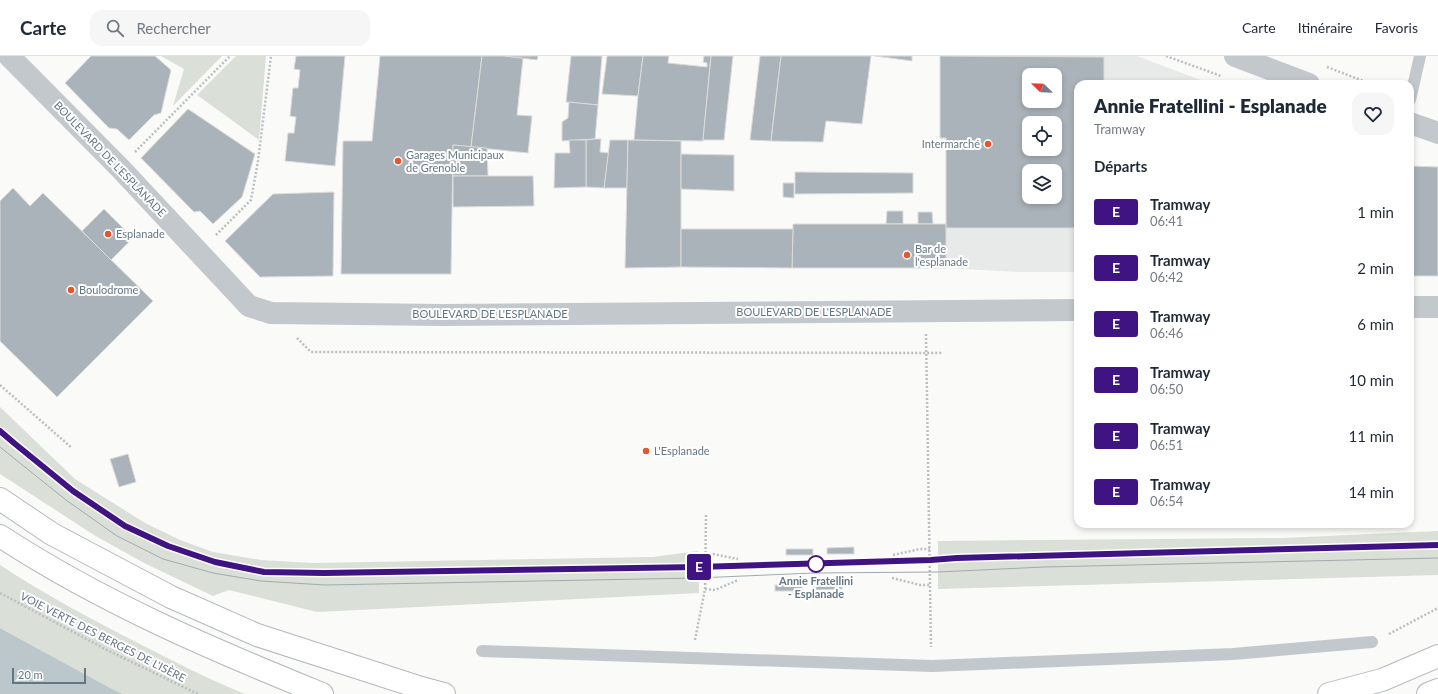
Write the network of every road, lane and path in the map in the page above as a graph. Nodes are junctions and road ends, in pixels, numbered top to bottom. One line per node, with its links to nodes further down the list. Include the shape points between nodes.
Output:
1 (9, 56): 16 (street, BOULEVARD DE L'ESPLANADE)
2 (230, 56): 16 (path)
3 (271, 56): 17 (path, via 252,200)
4 (1166, 56): 10 (path)
5 (1235, 56): 11 (street)
6 (1420, 56): 13 (lane)
7 (1322, 65): 8 (path)
8 (1335, 70): 9 (path); 12 (path)
9 (1333, 75)
10 (1222, 77)
11 (1298, 80)
12 (1361, 80)
13 (1414, 82)
14 (1414, 124): 15 (street)
15 (1438, 133)
16 (120, 168): 17 (street, BOULEVARD DE L'ESPLANADE)
17 (198, 252): 21 (street, BOULEVARD DE L'ESPLANADE, via 249,306 271,313 442,315)
18 (1414, 307): 19 (street)
19 (1438, 307)
20 (1074, 310): 21 (street, BOULEVARD DE L'ESPLANADE)
21 (926, 311): 24 (path)
22 (296, 336): 24 (path, via 311,352)
23 (942, 353): 24 (path)
24 (927, 354): 30 (path)
25 (0, 385): 26 (path)
26 (72, 448)
27 (0, 499): 48 (highway, via 52,534 200,610 257,635 418,688)
28 (706, 514): 31 (path)
29 (0, 536): 47 (highway, via 40,562 160,625)
30 (930, 549): 32 (path); 36 (path)
31 (706, 555): 33 (path); 37 (path)
32 (893, 555)
33 (738, 559)
34 (892, 578): 36 (path, via 920,585)
35 (738, 580): 37 (path, via 715,590)
36 (931, 584): 44 (path)
37 (705, 589): 43 (path)
38 (0, 593): 46 (path, VOIE VERTE DES BERGES DE L'ISÈRE, via 107,650)
39 (1438, 608): 40 (path)
40 (1372, 642): 44 (lane, via 1233,654)
41 (482, 651): 43 (lane)
42 (1438, 656): 49 (highway, via 1382,680)
43 (692, 659): 44 (lane)
44 (932, 666)
45 (1438, 690): 50 (highway)
46 (198, 694)
47 (322, 694)
48 (444, 694)
49 (1329, 694)
50 (1428, 694)

